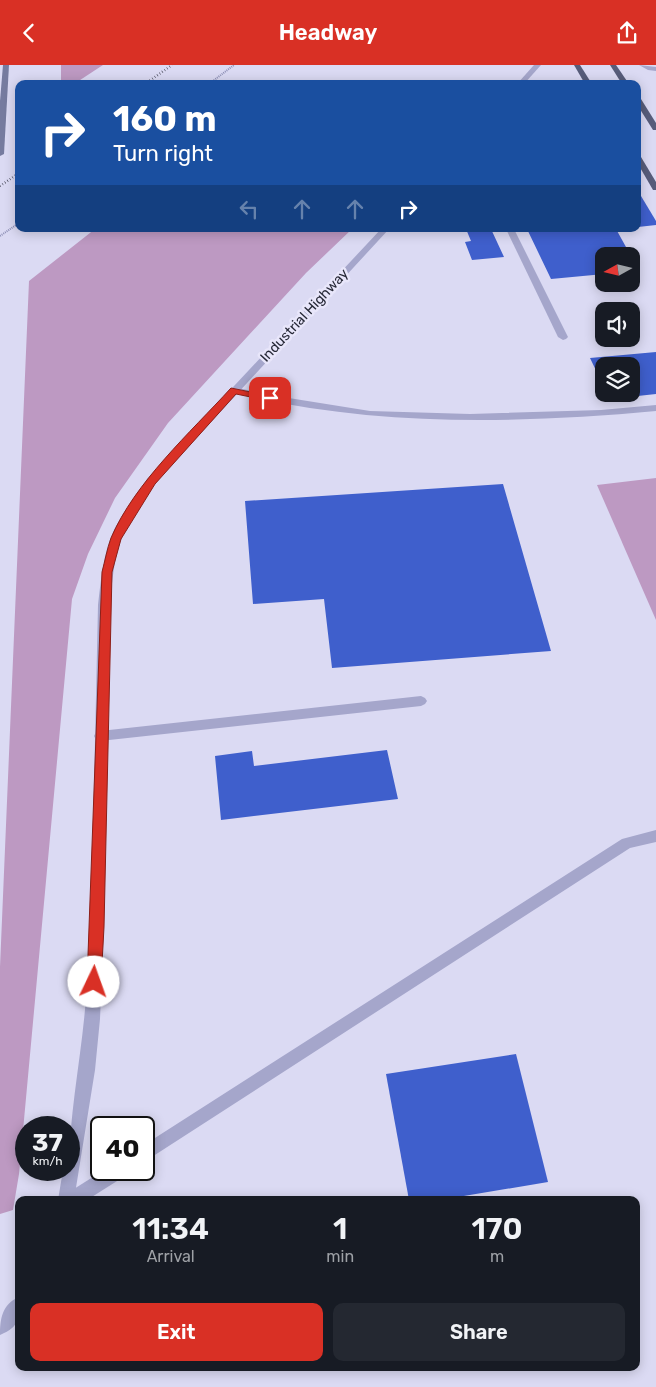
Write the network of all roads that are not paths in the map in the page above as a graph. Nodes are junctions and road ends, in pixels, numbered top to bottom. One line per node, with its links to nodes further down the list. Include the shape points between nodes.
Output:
1 (6, 65): 13 (main road)
2 (538, 65): 7 (street)
3 (577, 65): 8 (main road)
4 (613, 65): 9 (main road)
5 (642, 65): 6 (street, via 652,69)
6 (656, 78)
7 (524, 80)
8 (586, 80)
9 (623, 80)
10 (641, 104): 11 (main road)
11 (653, 118): 12 (main road)
12 (656, 128)
13 (0, 152)
14 (641, 164): 15 (main road)
15 (656, 188)
16 (382, 232): 19 (street, Industrial Highway)
17 (511, 232): 18 (street)
18 (563, 337)
19 (234, 390): 20 (street, via 370,414 470,417); 22 (street, Industrial Highway, via 151,481 116,539 107,572)
20 (656, 408)
21 (421, 701): 22 (street)
22 (100, 736): 26 (street, Industrial Highway, via 92,1019)
23 (656, 836): 24 (street, via 627,843)
24 (155, 1147)
25 (102, 1181): 27 (street)
26 (67, 1196)
27 (78, 1196)
28 (15, 1311): 29 (street)
29 (0, 1326)

